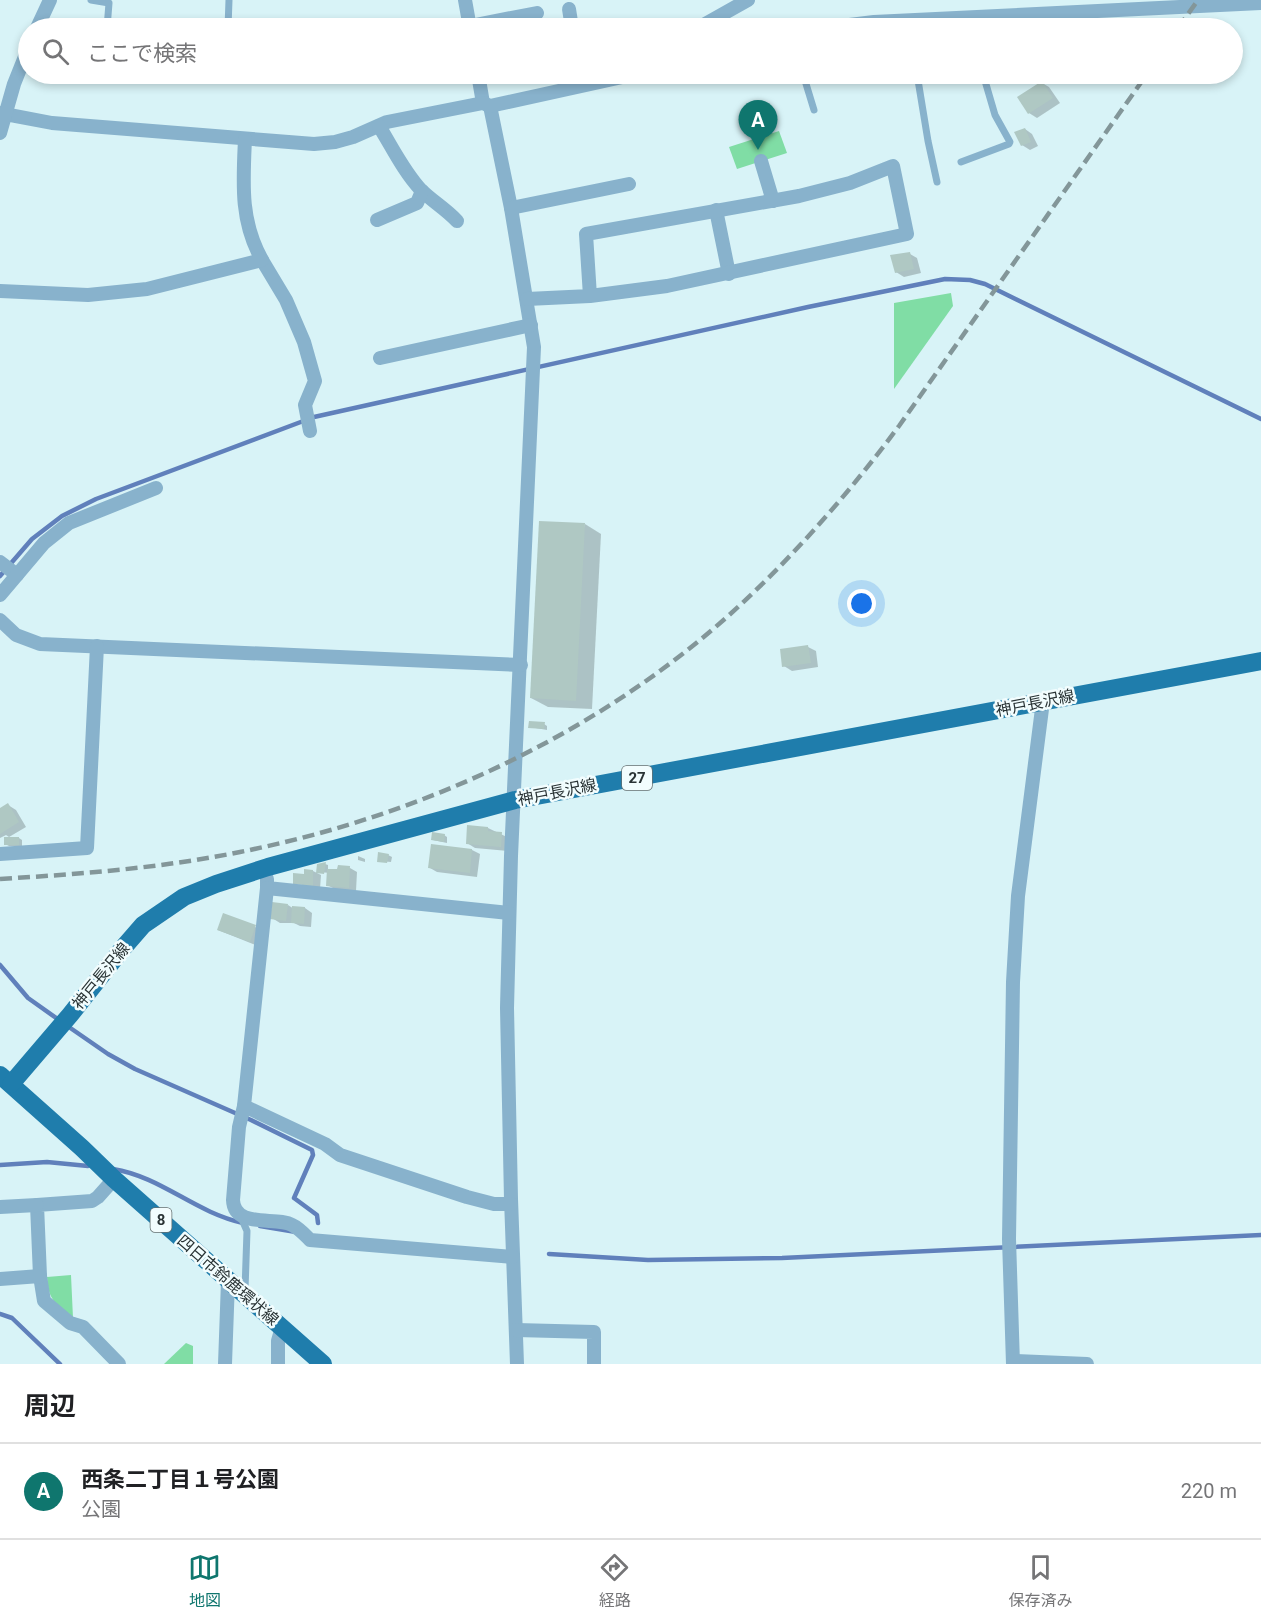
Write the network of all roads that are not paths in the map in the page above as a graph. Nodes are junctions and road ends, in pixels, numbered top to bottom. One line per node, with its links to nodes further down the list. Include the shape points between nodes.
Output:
1 (50, 0): 12 (street)
2 (91, 0): 13 (lane, via 109,3)
3 (229, 0): 14 (lane)
4 (465, 0): 15 (street)
5 (748, 0): 18 (street)
6 (1211, 3): 7 (street); 8 (street)
7 (1261, 3)
8 (1180, 4): 9 (street)
9 (1082, 6): 19 (street)
10 (569, 9): 17 (street)
11 (537, 13): 16 (street)
12 (42, 18)
13 (108, 18)
14 (228, 18)
15 (468, 18)
16 (513, 18)
17 (570, 18)
18 (716, 18)
19 (926, 18)
20 (18, 74): 28 (street)
21 (481, 84): 26 (street)
22 (565, 84): 26 (street)
23 (806, 84): 27 (lane)
24 (919, 84): 34 (lane)
25 (986, 84): 33 (lane, via 994,115 1010,142)
26 (487, 104): 29 (street); 38 (street)
27 (814, 110)
28 (3, 113): 30 (street); 31 (street, via 52,123)
29 (379, 126): 31 (street, via 335,142); 36 (street)
30 (0, 134)
31 (245, 139): 42 (street, via 244,201 253,244)
32 (761, 161): 37 (street)
33 (961, 162)
34 (938, 182)
35 (629, 184): 38 (street)
36 (422, 191): 40 (street, via 417,203); 41 (street)
37 (773, 201): 39 (street); 43 (street, via 850,183 893,166 907,234)
38 (511, 208): 46 (street)
39 (716, 210): 43 (street); 45 (street, via 586,234)
40 (377, 220)
41 (457, 221)
42 (262, 260): 44 (street, via 147,289 88,295); 49 (street, via 286,300 315,381 305,405)
43 (729, 274): 45 (street)
44 (0, 291)
45 (590, 296): 46 (street)
46 (527, 299): 47 (street)
47 (531, 325): 48 (street); 57 (street, via 534,358)
48 (380, 358)
49 (310, 431)
50 (156, 488): 52 (street, via 69,523)
51 (0, 562): 52 (street)
52 (16, 574): 53 (street)
53 (0, 595)
54 (0, 621): 55 (street, via 15,634 40,644)
55 (97, 646): 57 (street); 60 (street, via 87,848)
56 (1261, 661): 58 (main road, 神戸長沢線 / 27)
57 (521, 665): 59 (street)
58 (1043, 701): 59 (main road, 神戸長沢線 / 27); 79 (street, via 1018,897 1012,1004 1009,1242)
59 (515, 800): 61 (main road, 神戸長沢線 / 27); 63 (street)
60 (0, 854)
61 (268, 867): 62 (street); 64 (main road, 神戸長沢線 / 27, via 184,897 143,926 64,1022)
62 (267, 888): 63 (street); 65 (street)
63 (509, 913): 67 (street)
64 (5, 1080): 66 (main road, 四日市鈴鹿環状線 / 8)
65 (243, 1113): 67 (street, via 325,1144 340,1155 467,1197); 70 (street, via 233,1200 233,1207)
66 (114, 1179): 68 (street, via 92,1201); 74 (main road, 四日市鈴鹿環状線 / 8)
67 (511, 1204): 71 (street)
68 (37, 1205): 69 (street); 72 (street)
69 (0, 1207)
70 (240, 1214): 71 (street, via 291,1223 310,1240); 75 (lane, via 247,1231)
71 (513, 1257): 77 (street)
72 (40, 1276): 73 (street); 80 (street, via 44,1301 70,1323 82,1327)
73 (0, 1279)
74 (228, 1281): 75 (main road, 四日市鈴鹿環状線 / 8); 81 (street)
75 (245, 1295): 76 (main road, 四日市鈴鹿環状線 / 8)
76 (282, 1327): 78 (main road, 四日市鈴鹿環状線 / 8); 82 (street)
77 (516, 1330): 83 (street); 84 (street, via 594,1332)
78 (321, 1363)
79 (1013, 1363): 85 (street)
80 (119, 1364)
81 (225, 1364)
82 (278, 1364)
83 (517, 1364)
84 (594, 1364)
85 (1087, 1364)

